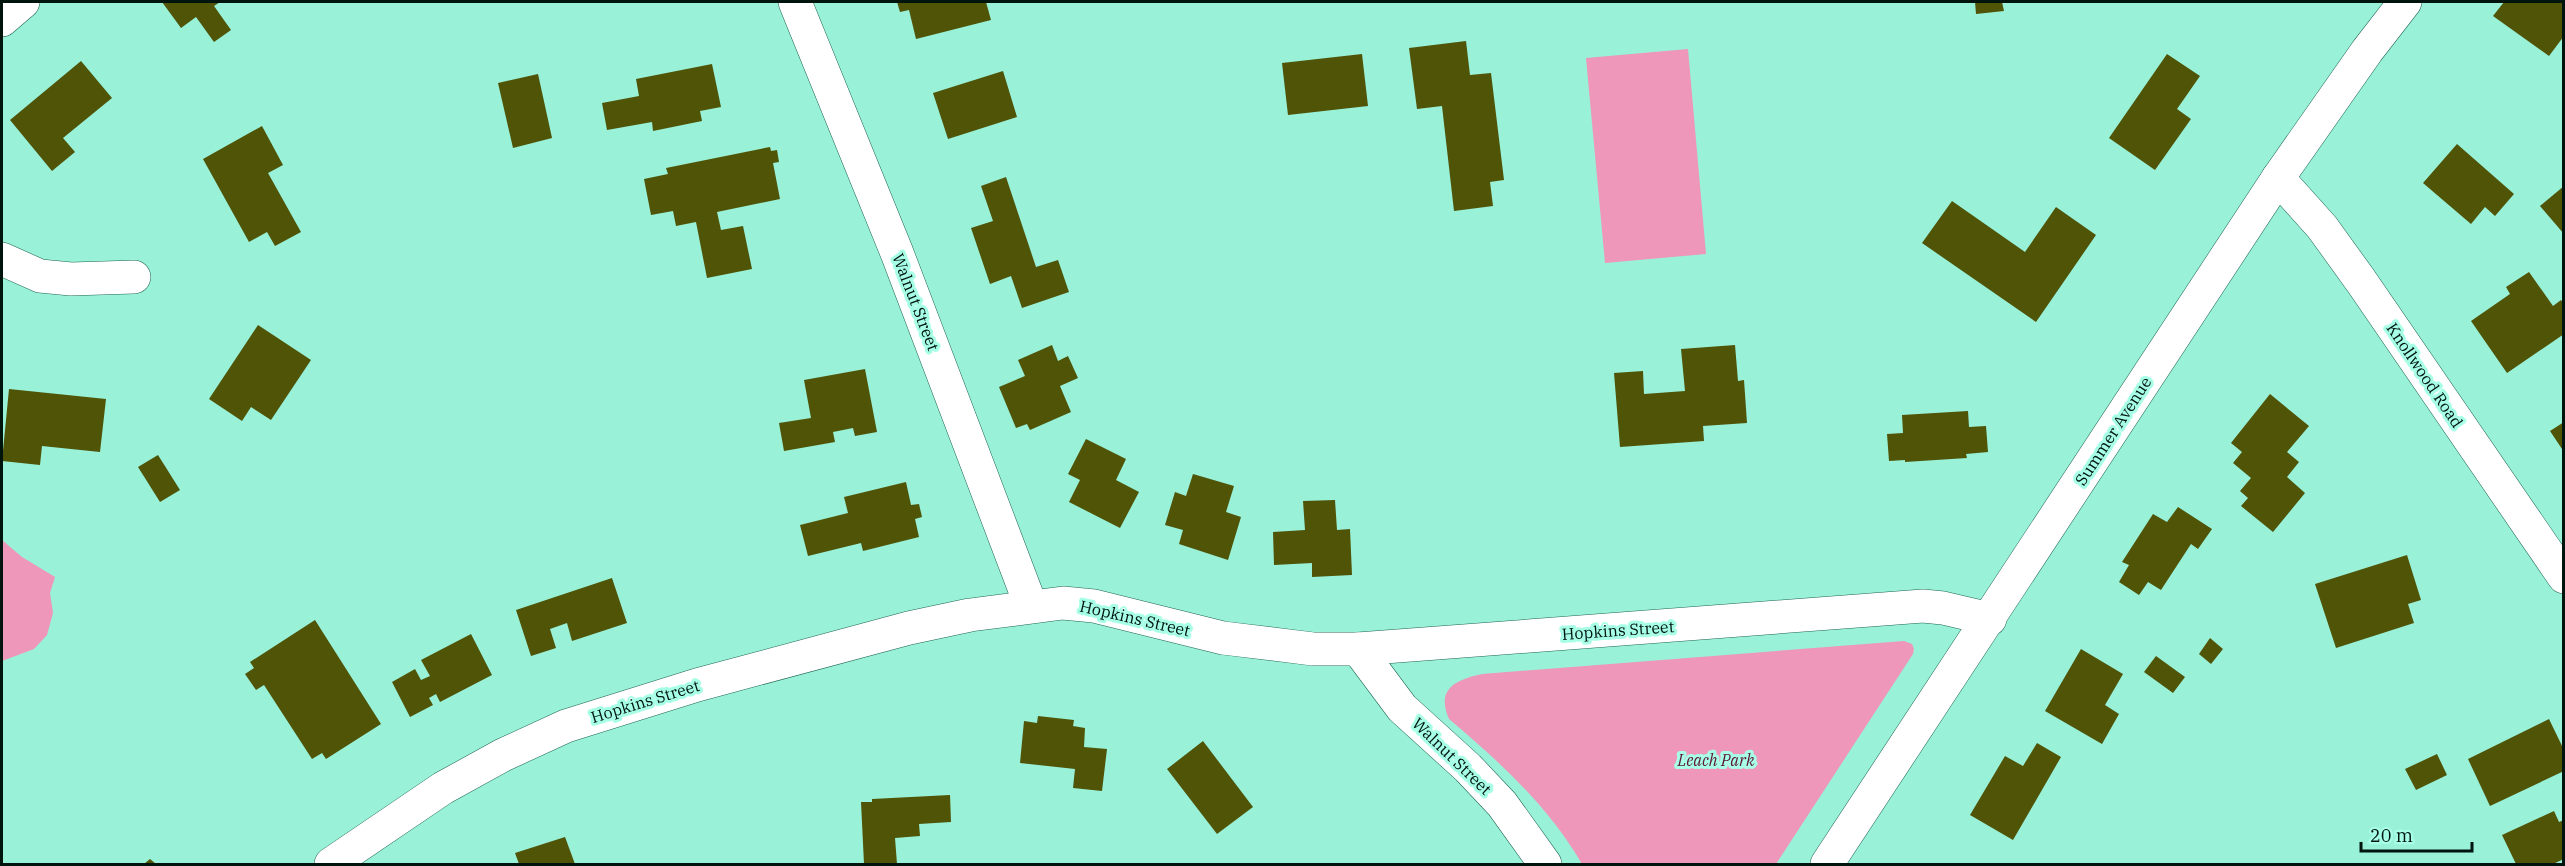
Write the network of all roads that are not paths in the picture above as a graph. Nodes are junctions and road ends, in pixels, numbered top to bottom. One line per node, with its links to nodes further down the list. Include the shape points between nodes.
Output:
1 (23, 2): 4 (street)
2 (795, 2): 9 (street, Walnut Street, via 897,253)
3 (2405, 2): 5 (street, Summer Avenue)
4 (2, 20)
5 (2278, 178): 8 (street, Knollwood Road, via 2322,227 2361,281); 10 (street, Summer Avenue)
6 (2, 260): 7 (street, via 40,276)
7 (134, 277)
8 (2564, 578)
9 (1031, 606): 11 (street, Hopkins Street, via 1094,606 1223,638 1313,649); 12 (street, Hopkins Street, via 909,628 697,685 566,726 443,788)
10 (1990, 619): 11 (street, Hopkins Street, via 1923,606); 14 (street, Summer Avenue)
11 (1358, 649): 13 (street, Walnut Street, via 1402,708 1502,804)
12 (331, 864)
13 (1545, 864)
14 (1827, 864)

